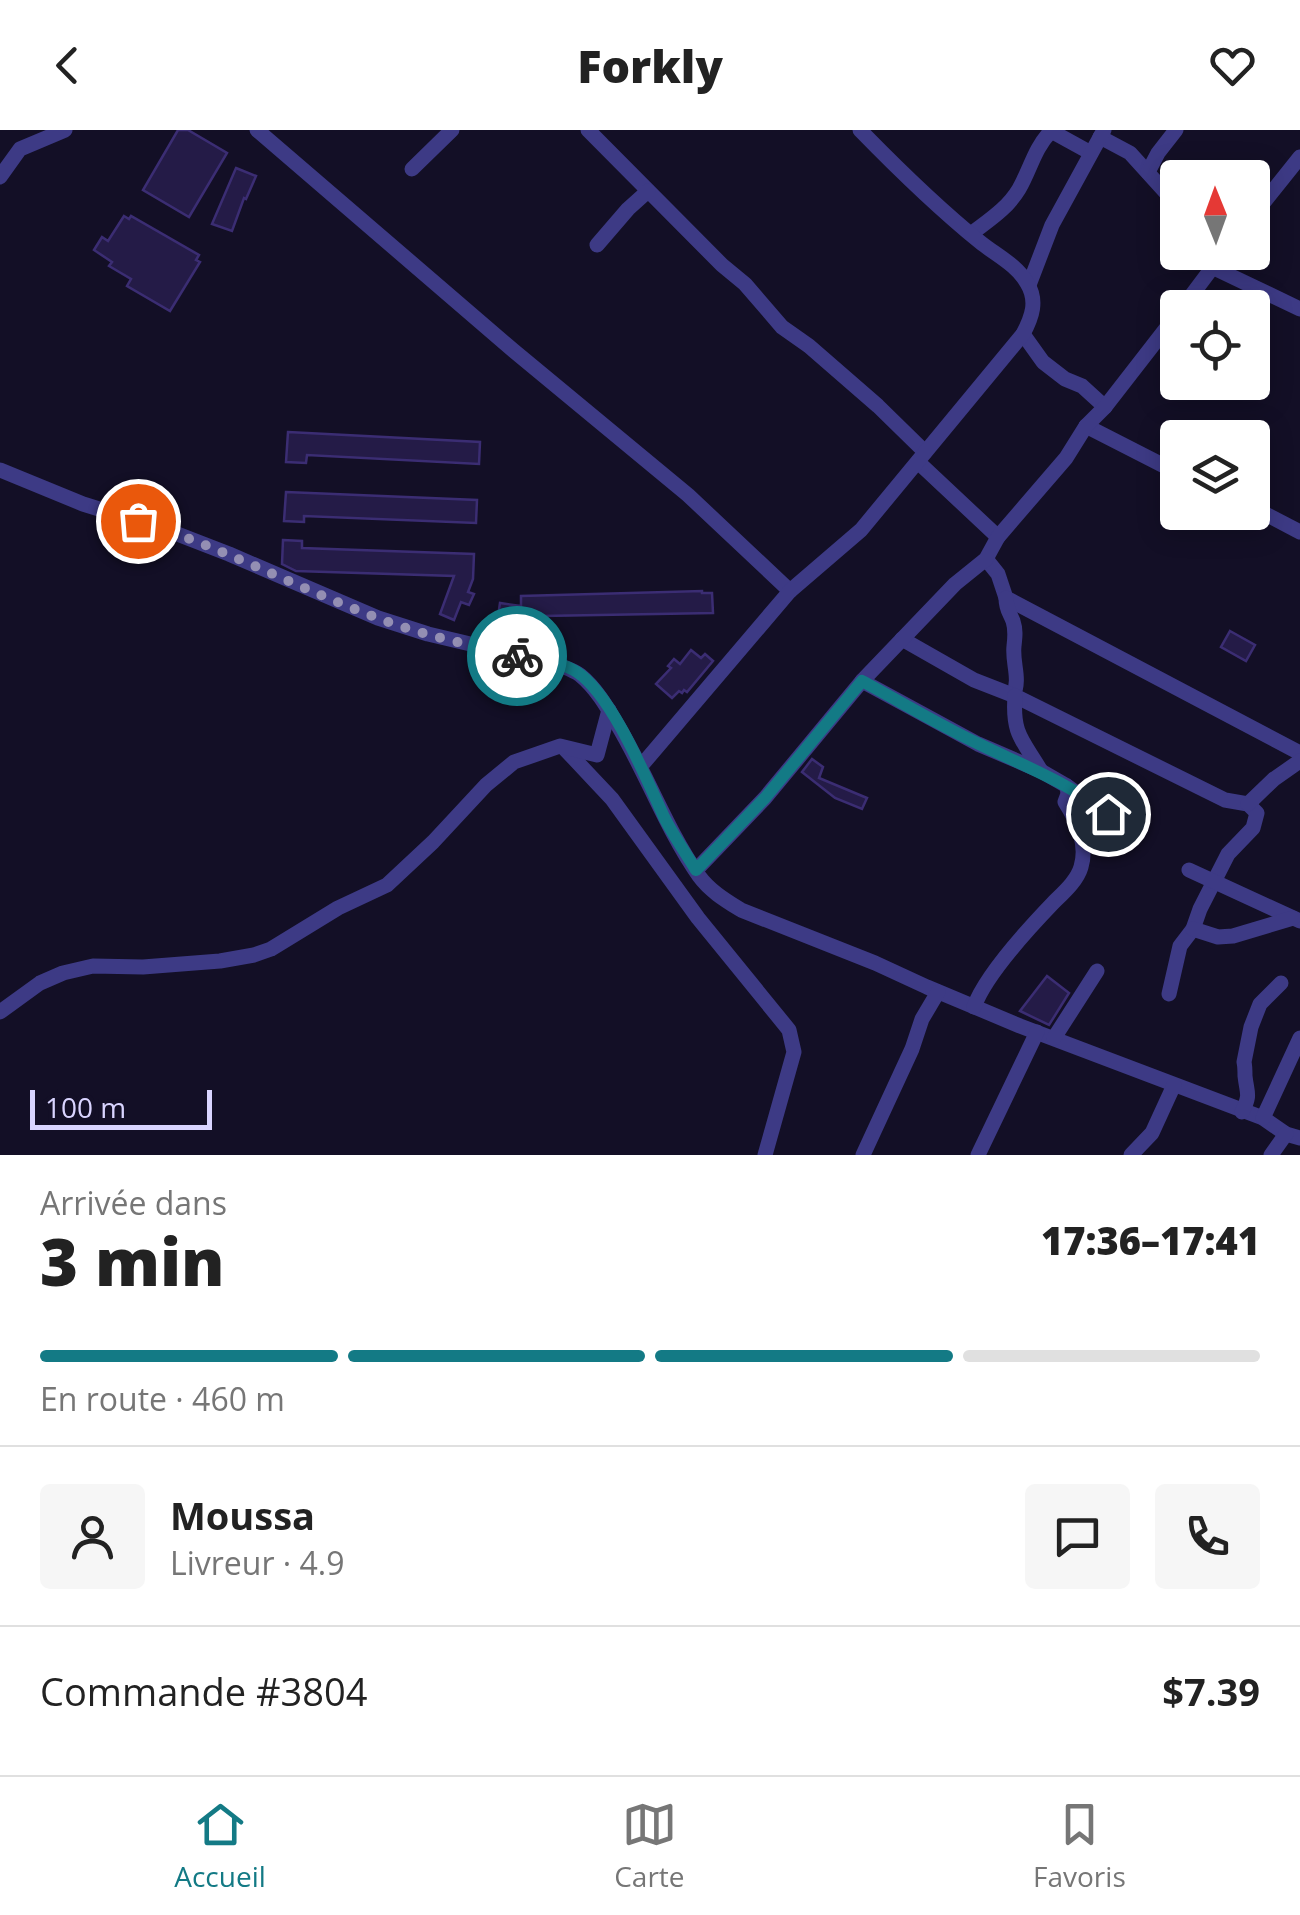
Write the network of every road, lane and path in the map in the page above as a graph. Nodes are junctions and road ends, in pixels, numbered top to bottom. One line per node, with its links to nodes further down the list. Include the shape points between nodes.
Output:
1 (65, 130): 12 (street, via 20,149)
2 (257, 130): 32 (street, via 688,496)
3 (452, 130): 10 (street)
4 (860, 130): 16 (street)
5 (1176, 130): 11 (street)
6 (595, 133): 14 (street)
7 (1102, 134): 8 (street); 11 (street)
8 (1091, 153): 16 (street, via 1051,131 1004,210); 19 (street)
9 (1300, 157): 15 (street)
10 (412, 169)
11 (1148, 172): 13 (street)
12 (0, 177)
13 (1160, 186)
14 (648, 191): 17 (street); 25 (street)
15 (1270, 194)
16 (971, 234): 19 (street)
17 (597, 245)
18 (1239, 270): 20 (street)
19 (1029, 285): 21 (street, via 1034,309)
20 (1300, 309)
21 (1023, 334): 23 (street, via 1043,362); 25 (street)
22 (1160, 336): 23 (street)
23 (1106, 407): 24 (street)
24 (1086, 426): 26 (street); 30 (street)
25 (922, 456): 30 (street); 32 (street, via 861,530)
26 (1160, 464)
27 (0, 470): 37 (street, via 229,554 378,618 576,672)
28 (1270, 516): 29 (street)
29 (1300, 532)
30 (998, 536): 31 (street)
31 (986, 558): 33 (street); 34 (street)
32 (790, 591): 40 (street)
33 (1006, 598): 36 (street, via 1016,637); 39 (street)
34 (902, 639): 35 (street); 36 (street)
35 (862, 681): 41 (street); 45 (street)
36 (1014, 696): 41 (street, via 1018,736); 43 (street, via 1224,800)
37 (609, 710): 38 (street, via 597,755); 40 (street)
38 (564, 747): 55 (street, via 514,762 387,884 271,949 220,961 93,966 40,983); 63 (street, via 612,799 789,1030 794,1052)
39 (1300, 757): 43 (street)
40 (642, 766): 45 (street)
41 (1041, 772): 42 (street)
42 (1067, 786): 44 (street, via 1108,814); 54 (street, via 1065,802 1084,846 1081,870 1017,943)
43 (1248, 804): 47 (street, via 1256,812 1253,828 1228,854)
44 (1119, 830)
45 (696, 870): 52 (street, via 741,910)
46 (1188, 870): 47 (street)
47 (1215, 882): 48 (street); 49 (street)
48 (1296, 920): 49 (street, via 1233,936)
49 (1193, 929): 53 (street, via 1180,946)
50 (1097, 972): 57 (street)
51 (1281, 983): 60 (street, via 1260,1004 1251,1027 1244,1062 1249,1097)
52 (938, 992): 54 (street); 64 (street)
53 (1168, 994)
54 (974, 1007): 56 (street)
55 (0, 1012)
56 (1037, 1032): 57 (street); 65 (street)
57 (1054, 1038): 59 (street)
58 (1300, 1038): 61 (street)
59 (1174, 1085): 60 (street); 66 (street, via 1152,1133)
60 (1242, 1112): 61 (street)
61 (1263, 1118): 62 (street)
62 (1293, 1136): 67 (street)
63 (765, 1155)
64 (863, 1155)
65 (978, 1155)
66 (1130, 1155)
67 (1271, 1155)

